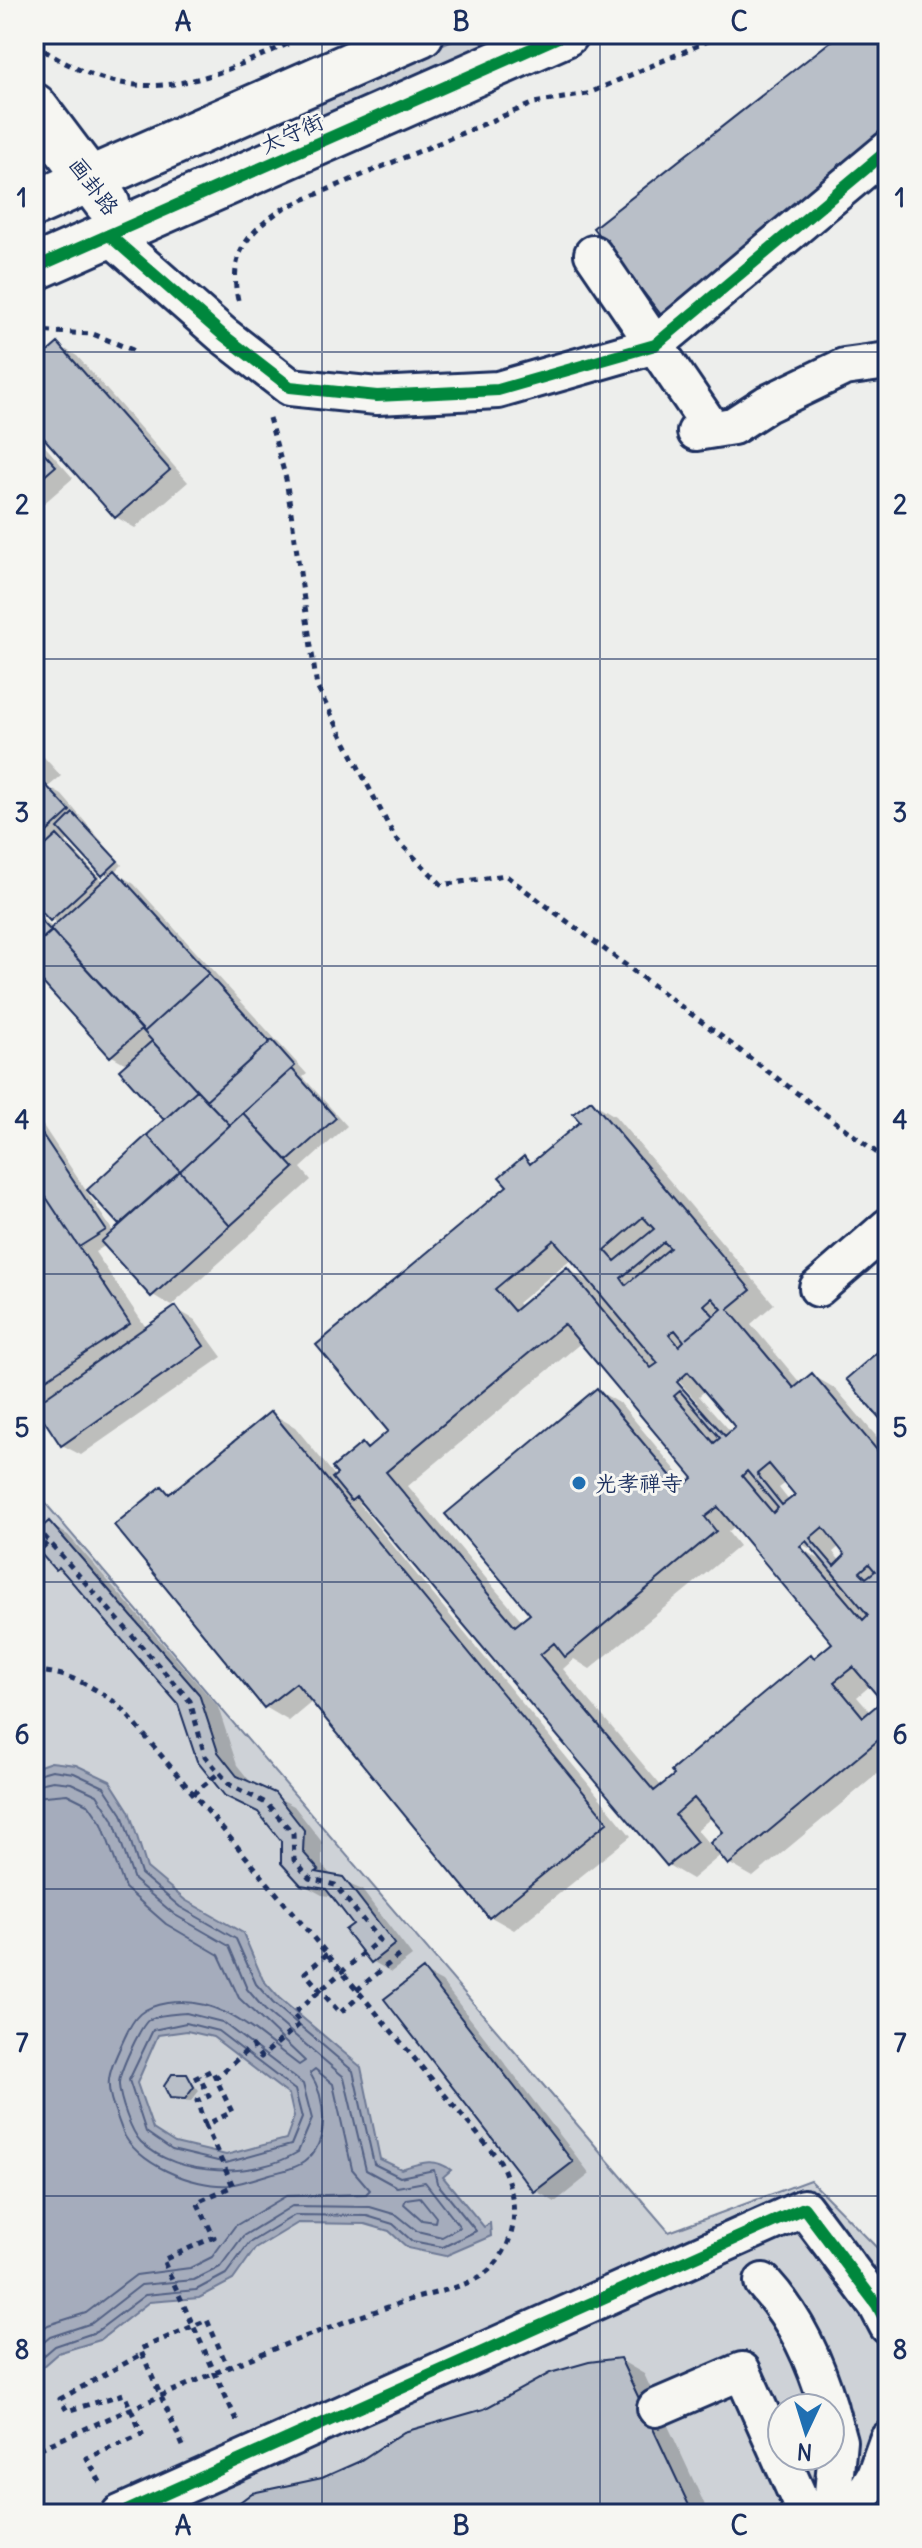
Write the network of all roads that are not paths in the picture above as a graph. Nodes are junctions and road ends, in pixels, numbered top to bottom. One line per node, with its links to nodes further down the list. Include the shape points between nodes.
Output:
1 (421, 34): 5 (street, 太守街)
2 (565, 34): 6 (street, 太守街)
3 (34, 106): 5 (street, 画卦路)
4 (888, 150): 9 (street)
5 (54, 186): 6 (street, 画卦路)
6 (109, 235): 8 (street, 太守街); 9 (street, via 290,387 377,396 498,390)
7 (593, 254): 9 (street)
8 (34, 268)
9 (655, 345): 10 (street, via 704,430 733,426 844,367)
10 (888, 361)
11 (888, 1227): 12 (street)
12 (818, 1288)
13 (763, 2282): 15 (street, via 788,2310)
14 (888, 2326): 19 (street, via 804,2208)
15 (824, 2392)
16 (656, 2408): 20 (street, via 742,2371)
17 (888, 2440): 22 (street, via 875,2476)
18 (835, 2472): 21 (street)
19 (120, 2514)
20 (806, 2514)
21 (831, 2514)
22 (852, 2514)

